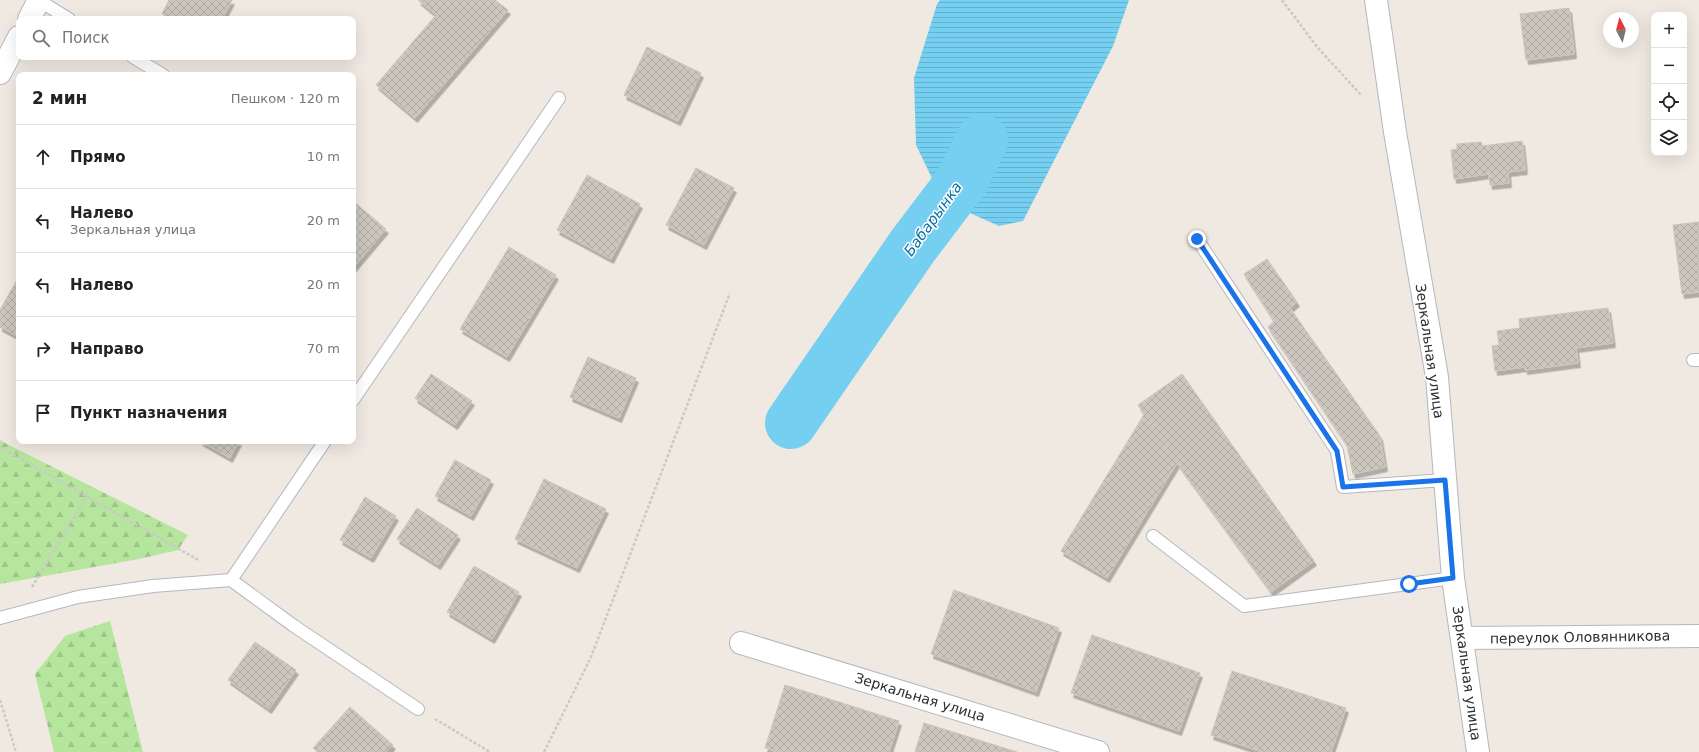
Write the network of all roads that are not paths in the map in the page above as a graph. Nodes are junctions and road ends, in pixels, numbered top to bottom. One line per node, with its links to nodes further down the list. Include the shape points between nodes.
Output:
1 (1376, 0): 12 (street, Зеркальная улица, via 1395,132 1437,377)
2 (36, 5): 3 (lane)
3 (62, 16)
4 (16, 43): 7 (street)
5 (138, 60): 6 (lane)
6 (158, 72)
7 (0, 73)
8 (559, 98): 10 (lane)
9 (1197, 239): 12 (lane, via 1337,451 1343,487)
10 (356, 396)
11 (323, 444): 15 (lane)
12 (1445, 480): 14 (street, Зеркальная улица)
13 (1153, 536): 14 (lane, via 1244,606)
14 (1453, 578): 18 (street, Зеркальная улица)
15 (231, 580): 16 (lane, via 153,586 78,597); 20 (lane, via 294,626)
16 (0, 618)
17 (1699, 636): 18 (street, переулок Оловянникова)
18 (1462, 638): 22 (street, Зеркальная улица)
19 (741, 642): 21 (street, Зеркальная улица)
20 (418, 709)
21 (1098, 752)
22 (1478, 752)

